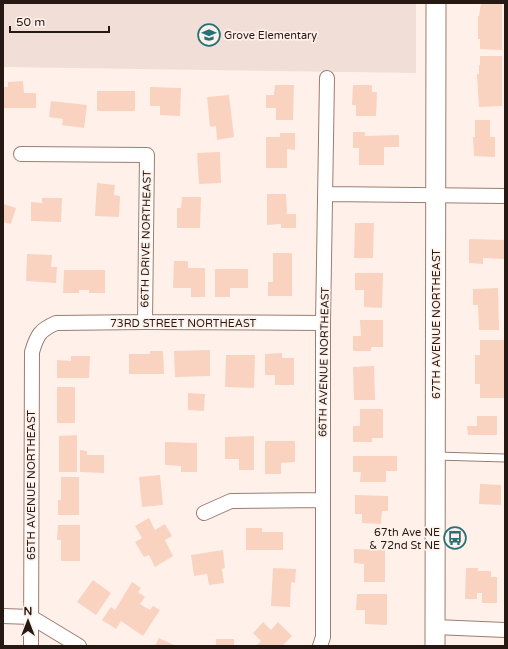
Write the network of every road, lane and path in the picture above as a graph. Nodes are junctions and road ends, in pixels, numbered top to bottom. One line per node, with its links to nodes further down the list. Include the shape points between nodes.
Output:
1 (436, 3): 5 (main road, 67TH AVENUE NORTHEAST)
2 (327, 78): 4 (street, 66TH AVENUE NORTHEAST)
3 (21, 154): 7 (street, 66TH DRIVE NORTHEAST, via 147,155)
4 (326, 194): 5 (street); 8 (street, 66TH AVENUE NORTHEAST)
5 (436, 195): 6 (street); 10 (main road, 67TH AVENUE NORTHEAST)
6 (505, 196)
7 (146, 322): 8 (street, 73RD STREET NORTHEAST); 9 (street, 73RD STREET NORTHEAST, via 56,323)
8 (323, 323): 12 (street, 66TH AVENUE NORTHEAST)
9 (44, 328): 15 (street, 65TH AVENUE NORTHEAST, via 36,337 32,352)
10 (436, 456): 11 (lane); 16 (main road, 67TH AVENUE NORTHEAST)
11 (505, 458)
12 (322, 500): 13 (street, via 231,501); 20 (street, 66TH AVENUE NORTHEAST, via 323,637)
13 (204, 513)
14 (3, 616): 15 (street)
15 (31, 617): 18 (street, 65TH AVENUE NORTHEAST); 19 (street)
16 (435, 627): 17 (street); 21 (main road, 67TH AVENUE NORTHEAST)
17 (505, 630)
18 (31, 646)
19 (79, 646)
20 (320, 646)
21 (435, 646)

